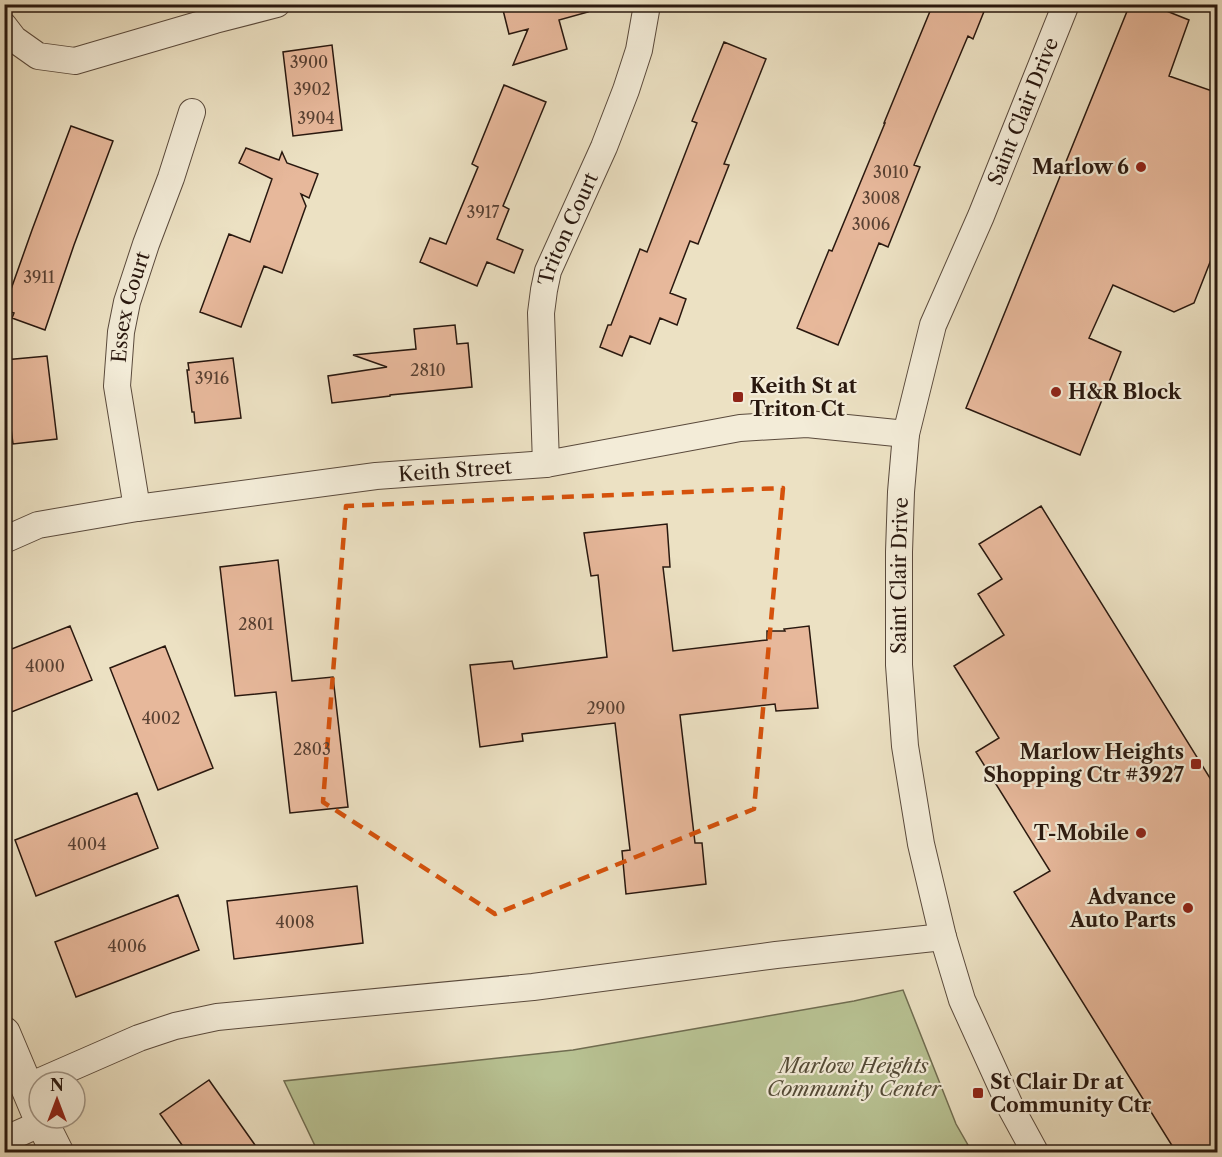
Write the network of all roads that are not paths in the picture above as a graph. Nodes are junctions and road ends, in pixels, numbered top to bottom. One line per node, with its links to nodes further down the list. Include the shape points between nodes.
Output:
1 (277, 4): 4 (street, via 75,61 38,56 14,39)
2 (1066, 4): 6 (street, Saint Clair Drive, via 933,325)
3 (647, 5): 7 (street, Triton Court, via 639,50 626,90 548,271 541,313)
4 (4, 26)
5 (192, 112): 8 (street, Essex Court, via 142,254 121,332 117,386)
6 (906, 434): 7 (street, Keith Street, via 807,424 740,428); 10 (street, Saint Clair Drive, via 899,552 905,746 921,844)
7 (546, 464): 8 (street, Keith Street, via 376,476)
8 (137, 508): 9 (street, Keith Street, via 38,525)
9 (4, 540)
10 (943, 937): 12 (street, via 532,987 217,1017 139,1038); 18 (street, Saint Clair Drive, via 963,1000)
11 (4, 1033): 13 (street)
12 (66, 1070)
13 (27, 1087)
14 (27, 1127): 16 (street)
15 (46, 1130): 17 (street)
16 (4, 1140)
17 (57, 1152)
18 (1035, 1152)

